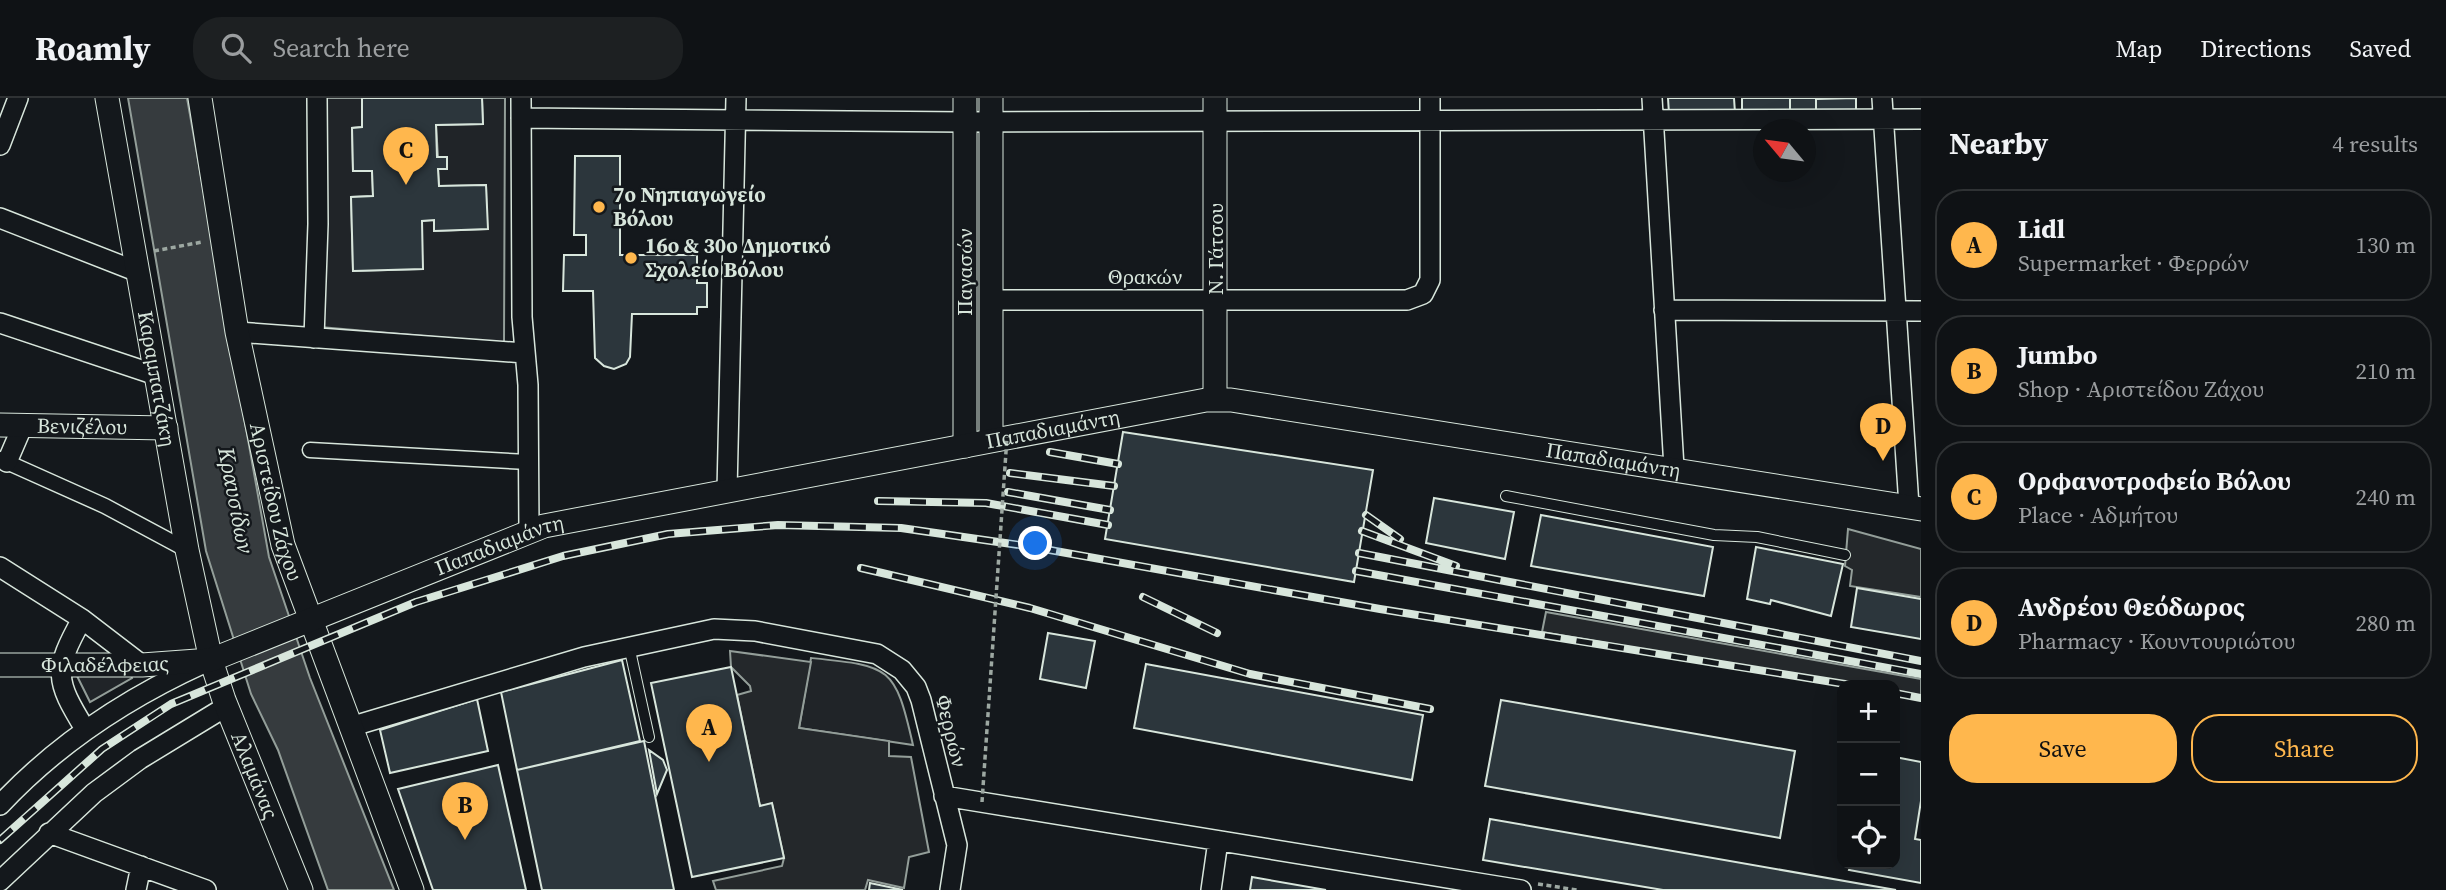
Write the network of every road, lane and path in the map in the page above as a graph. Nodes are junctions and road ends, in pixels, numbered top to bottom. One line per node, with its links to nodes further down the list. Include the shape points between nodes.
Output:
1 (18, 98): 21 (street)
2 (107, 98): 25 (street, Καραμπατζάκη)
3 (200, 98): 32 (street, Αριστείδου Ζάχου)
4 (317, 98): 33 (street)
5 (736, 98): 16 (street)
6 (965, 98): 18 (street, Παγασών)
7 (992, 98): 19 (street, Παγασών)
8 (1215, 98): 20 (street, Ν. Γάτσου)
9 (1430, 98): 17 (street)
10 (1652, 98): 13 (street)
11 (1882, 98): 14 (street)
12 (521, 108): 16 (street); 34 (street)
13 (1653, 119): 14 (street); 17 (street); 28 (street)
14 (1883, 119): 15 (street); 29 (street)
15 (1921, 119)
16 (736, 120): 18 (street); 45 (street)
17 (1430, 120): 20 (street); 27 (street, Θρακών, via 1430,280 1423,293 1407,300)
18 (965, 122): 19 (street); 40 (street, Παγασών)
19 (991, 122): 20 (street); 26 (street, Παγασών)
20 (1215, 122): 27 (street, Ν. Γάτσου)
21 (0, 145)
22 (0, 218): 25 (street)
23 (213, 240): 24 (path)
24 (152, 252)
25 (138, 272): 35 (street, Καραμπατζάκη)
26 (991, 300): 27 (street, Θρακών); 39 (street, Παγασών)
27 (1216, 300): 36 (street, Ν. Γάτσου)
28 (1664, 310): 29 (street); 44 (street)
29 (1897, 311): 30 (street); 47 (street)
30 (1921, 311)
31 (0, 323): 35 (street)
32 (237, 332): 33 (street); 53 (street, Αριστείδου Ζάχου)
33 (314, 338): 34 (street)
34 (524, 353): 43 (street)
35 (156, 375): 38 (street, Καραμπατζάκη)
36 (1215, 399): 39 (street, Παπαδιαμάντη); 44 (street, Παπαδιαμάντη)
37 (11, 425): 38 (street, Βενιζέλου); 42 (street)
38 (166, 429): 49 (street, Καραμπατζάκη)
39 (999, 439): 40 (street, Παπαδιαμάντη); 64 (path, bridge)
40 (965, 446): 45 (street, Παπαδιαμάντη)
41 (310, 450): 43 (street)
42 (3, 461): 49 (street, via 105,506)
43 (528, 462): 48 (street)
44 (1674, 468): 47 (street, Παπαδιαμάντη)
45 (727, 491): 48 (street, Παπαδιαμάντη)
46 (1506, 496): 50 (lane)
47 (1915, 508)
48 (529, 530): 53 (street, Παπαδιαμάντη)
49 (187, 550): 55 (street, Καραμπατζάκη)
50 (1846, 555)
51 (0, 567): 52 (street)
52 (82, 619): 57 (street); 58 (street)
53 (303, 625): 55 (street, Παπαδιαμάντη); 60 (street, Αριστείδου Ζάχου)
54 (629, 646): 60 (street, Φερρών, via 488,683); 62 (lane); 63 (street, Φερρών, via 714,629 738,629 881,655 902,670 919,693)
55 (218, 658): 58 (street, Φιλαδέλφειας); 59 (street, Αλαμάνας); 61 (street, via 163,682)
56 (0, 665): 57 (street, Φιλαδέλφειας)
57 (63, 665): 58 (street, Φιλαδέλφειας); 61 (street, via 61,684)
58 (142, 665)
59 (227, 706): 66 (street, via 140,759); 73 (street, Αλαμάνας)
60 (350, 727): 74 (street, Αριστείδου Ζάχου)
61 (85, 729): 65 (street)
62 (649, 737)
63 (944, 796): 64 (street, Φερρών); 75 (street, via 957,845)
64 (982, 802): 67 (street, Φερρών)
65 (0, 805)
66 (49, 833): 68 (street); 69 (street)
67 (1218, 841): 70 (street, Φερρών); 76 (street)
68 (141, 866): 71 (street); 72 (street)
69 (0, 881)
70 (1420, 882): 77 (street, Φερρών)
71 (136, 890)
72 (206, 890)
73 (301, 890)
74 (412, 890)
75 (950, 890)
76 (1211, 890)
77 (1521, 890)

